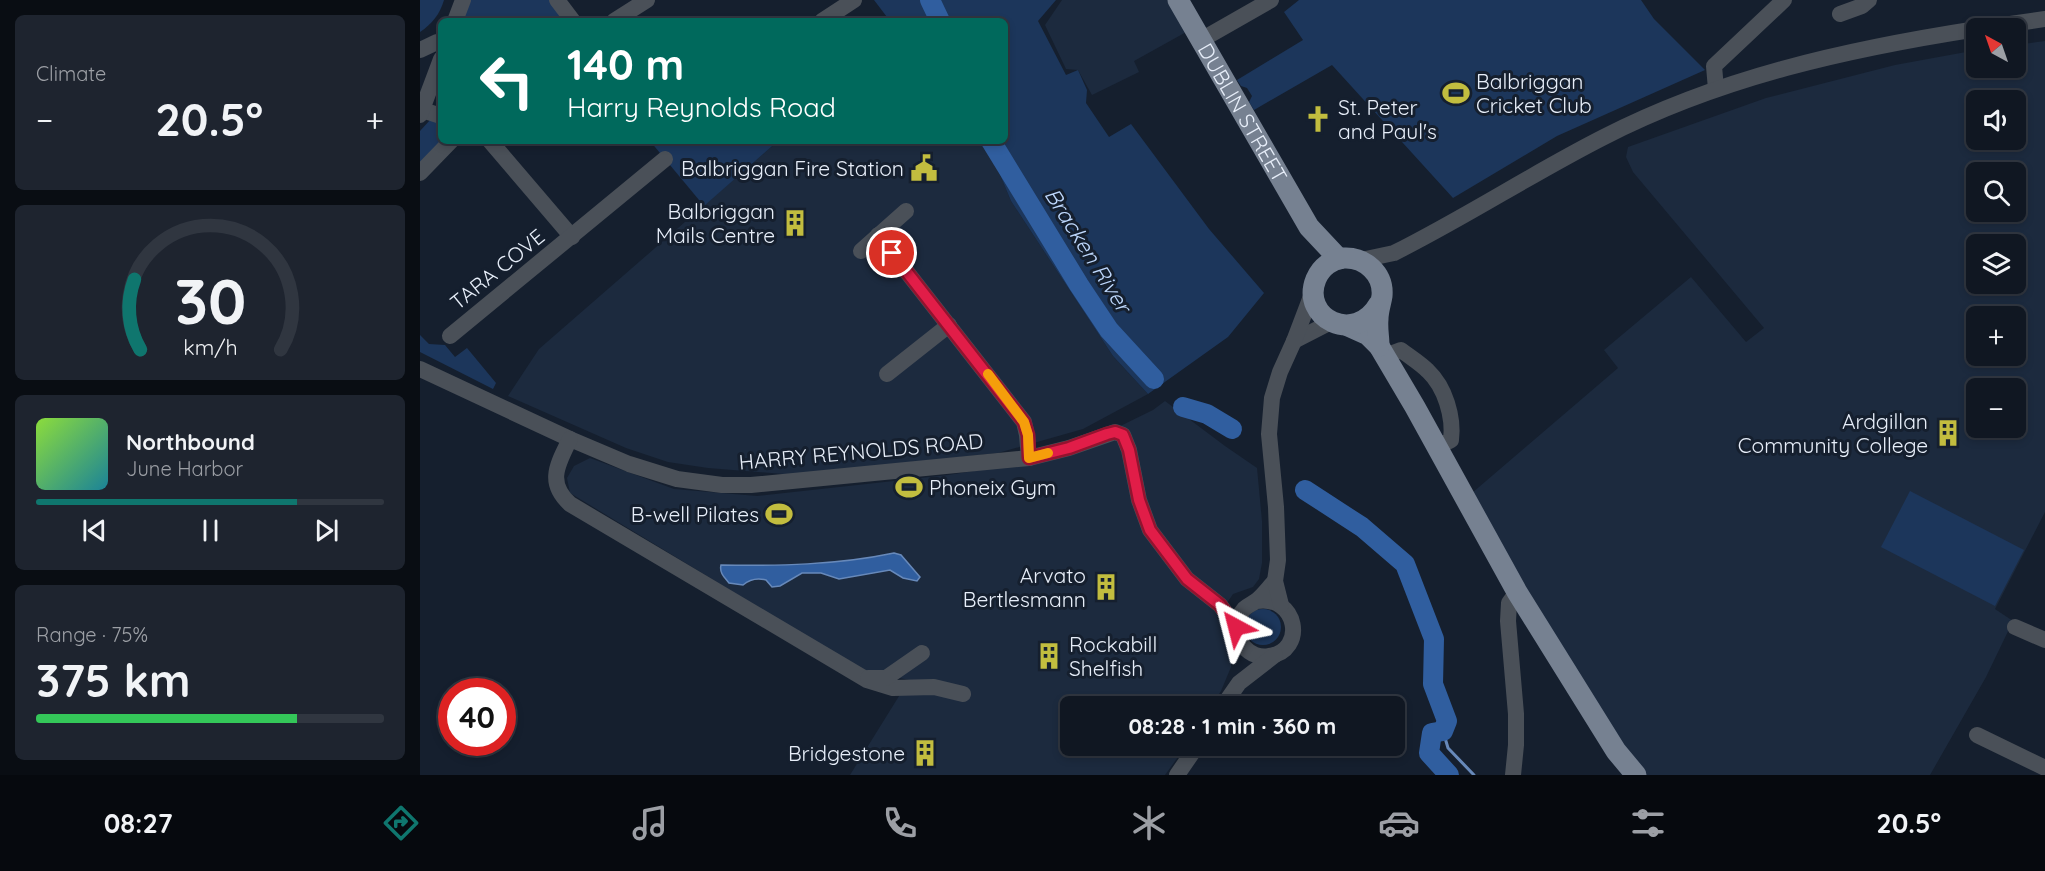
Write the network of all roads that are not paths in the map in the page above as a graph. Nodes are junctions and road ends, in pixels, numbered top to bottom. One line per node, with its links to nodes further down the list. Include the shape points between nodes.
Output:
1 (463, 0): 10 (street)
2 (557, 0): 11 (street)
3 (647, 0): 12 (street)
4 (854, 0): 13 (street)
5 (1178, 0): 17 (main road, DUBLIN STREET)
6 (1270, 0): 17 (street)
7 (1784, 0): 21 (street, via 1714,66)
8 (1869, 0): 9 (street)
9 (1840, 14)
10 (456, 18)
11 (571, 18)
12 (619, 18)
13 (827, 18)
14 (2045, 19): 15 (street)
15 (2026, 22)
16 (1966, 31): 21 (street, via 1816,59)
17 (1201, 40): 29 (main road, DUBLIN STREET)
18 (438, 42): 19 (street)
19 (420, 50)
20 (438, 67): 22 (street)
21 (1716, 89): 32 (street, via 1605,136)
22 (421, 112): 23 (street)
23 (438, 115)
24 (448, 144): 27 (street)
25 (493, 144): 31 (street, TARA COVE)
26 (665, 159): 31 (street, TARA COVE)
27 (420, 173)
28 (906, 210): 30 (street)
29 (1309, 227): 34 (main road, DUBLIN STREET); 36 (main road, DUBLIN STREET)
30 (878, 235): 33 (street); 39 (street)
31 (572, 237): 40 (street, TARA COVE)
32 (1408, 246): 35 (street); 37 (street, via 1384,276)
33 (861, 251)
34 (1339, 259): 35 (main road); 36 (main road, via 1321,271)
35 (1361, 260): 37 (main road, via 1377,275)
36 (1314, 286): 38 (main road, via 1318,309); 41 (street)
37 (1380, 295): 38 (main road, via 1367,320); 42 (main road)
38 (1340, 324): 41 (street); 42 (main road, via 1368,335)
39 (949, 325): 44 (street); 47 (street, via 1024,422)
40 (450, 336)
41 (1294, 341): 48 (street, via 1272,398 1269,434 1278,560)
42 (1382, 351): 46 (main road); 46 (street, via 1401,350 1439,385 1452,431 1451,440)
43 (420, 369): 45 (street, HARRY REYNOLDS ROAD)
44 (886, 374)
45 (570, 439): 47 (street, HARRY REYNOLDS ROAD, via 659,474 722,485 781,483); 59 (street, via 555,477 561,496 570,504)
46 (1437, 447): 49 (main road)
47 (1029, 458): 51 (street, HARRY REYNOLDS ROAD, via 1115,432 1123,435 1150,530 1187,579)
48 (1275, 581): 50 (street); 52 (street)
49 (1517, 592): 67 (street, via 1509,603 1508,621 1516,714); 68 (main road, via 1616,751)
50 (1253, 603): 51 (street); 52 (street, via 1264,600); 53 (street, via 1239,617)
51 (1220, 605): 53 (street, HARRY REYNOLDS ROAD)
52 (1281, 605): 58 (street, via 1292,618 1292,636)
53 (1236, 627): 56 (street)
54 (2015, 627): 55 (street)
55 (2043, 634)
56 (1242, 645): 58 (street, via 1257,656); 60 (street)
57 (922, 653): 59 (street, via 886,678)
58 (1275, 655): 60 (street)
59 (864, 678): 61 (street, via 893,688 934,687)
60 (1239, 683): 62 (street)
61 (963, 694)
62 (1230, 696)
63 (1977, 735): 65 (street)
64 (1190, 756): 66 (street)
65 (2045, 768)
66 (1178, 775)
67 (1513, 775)
68 (1636, 775)

